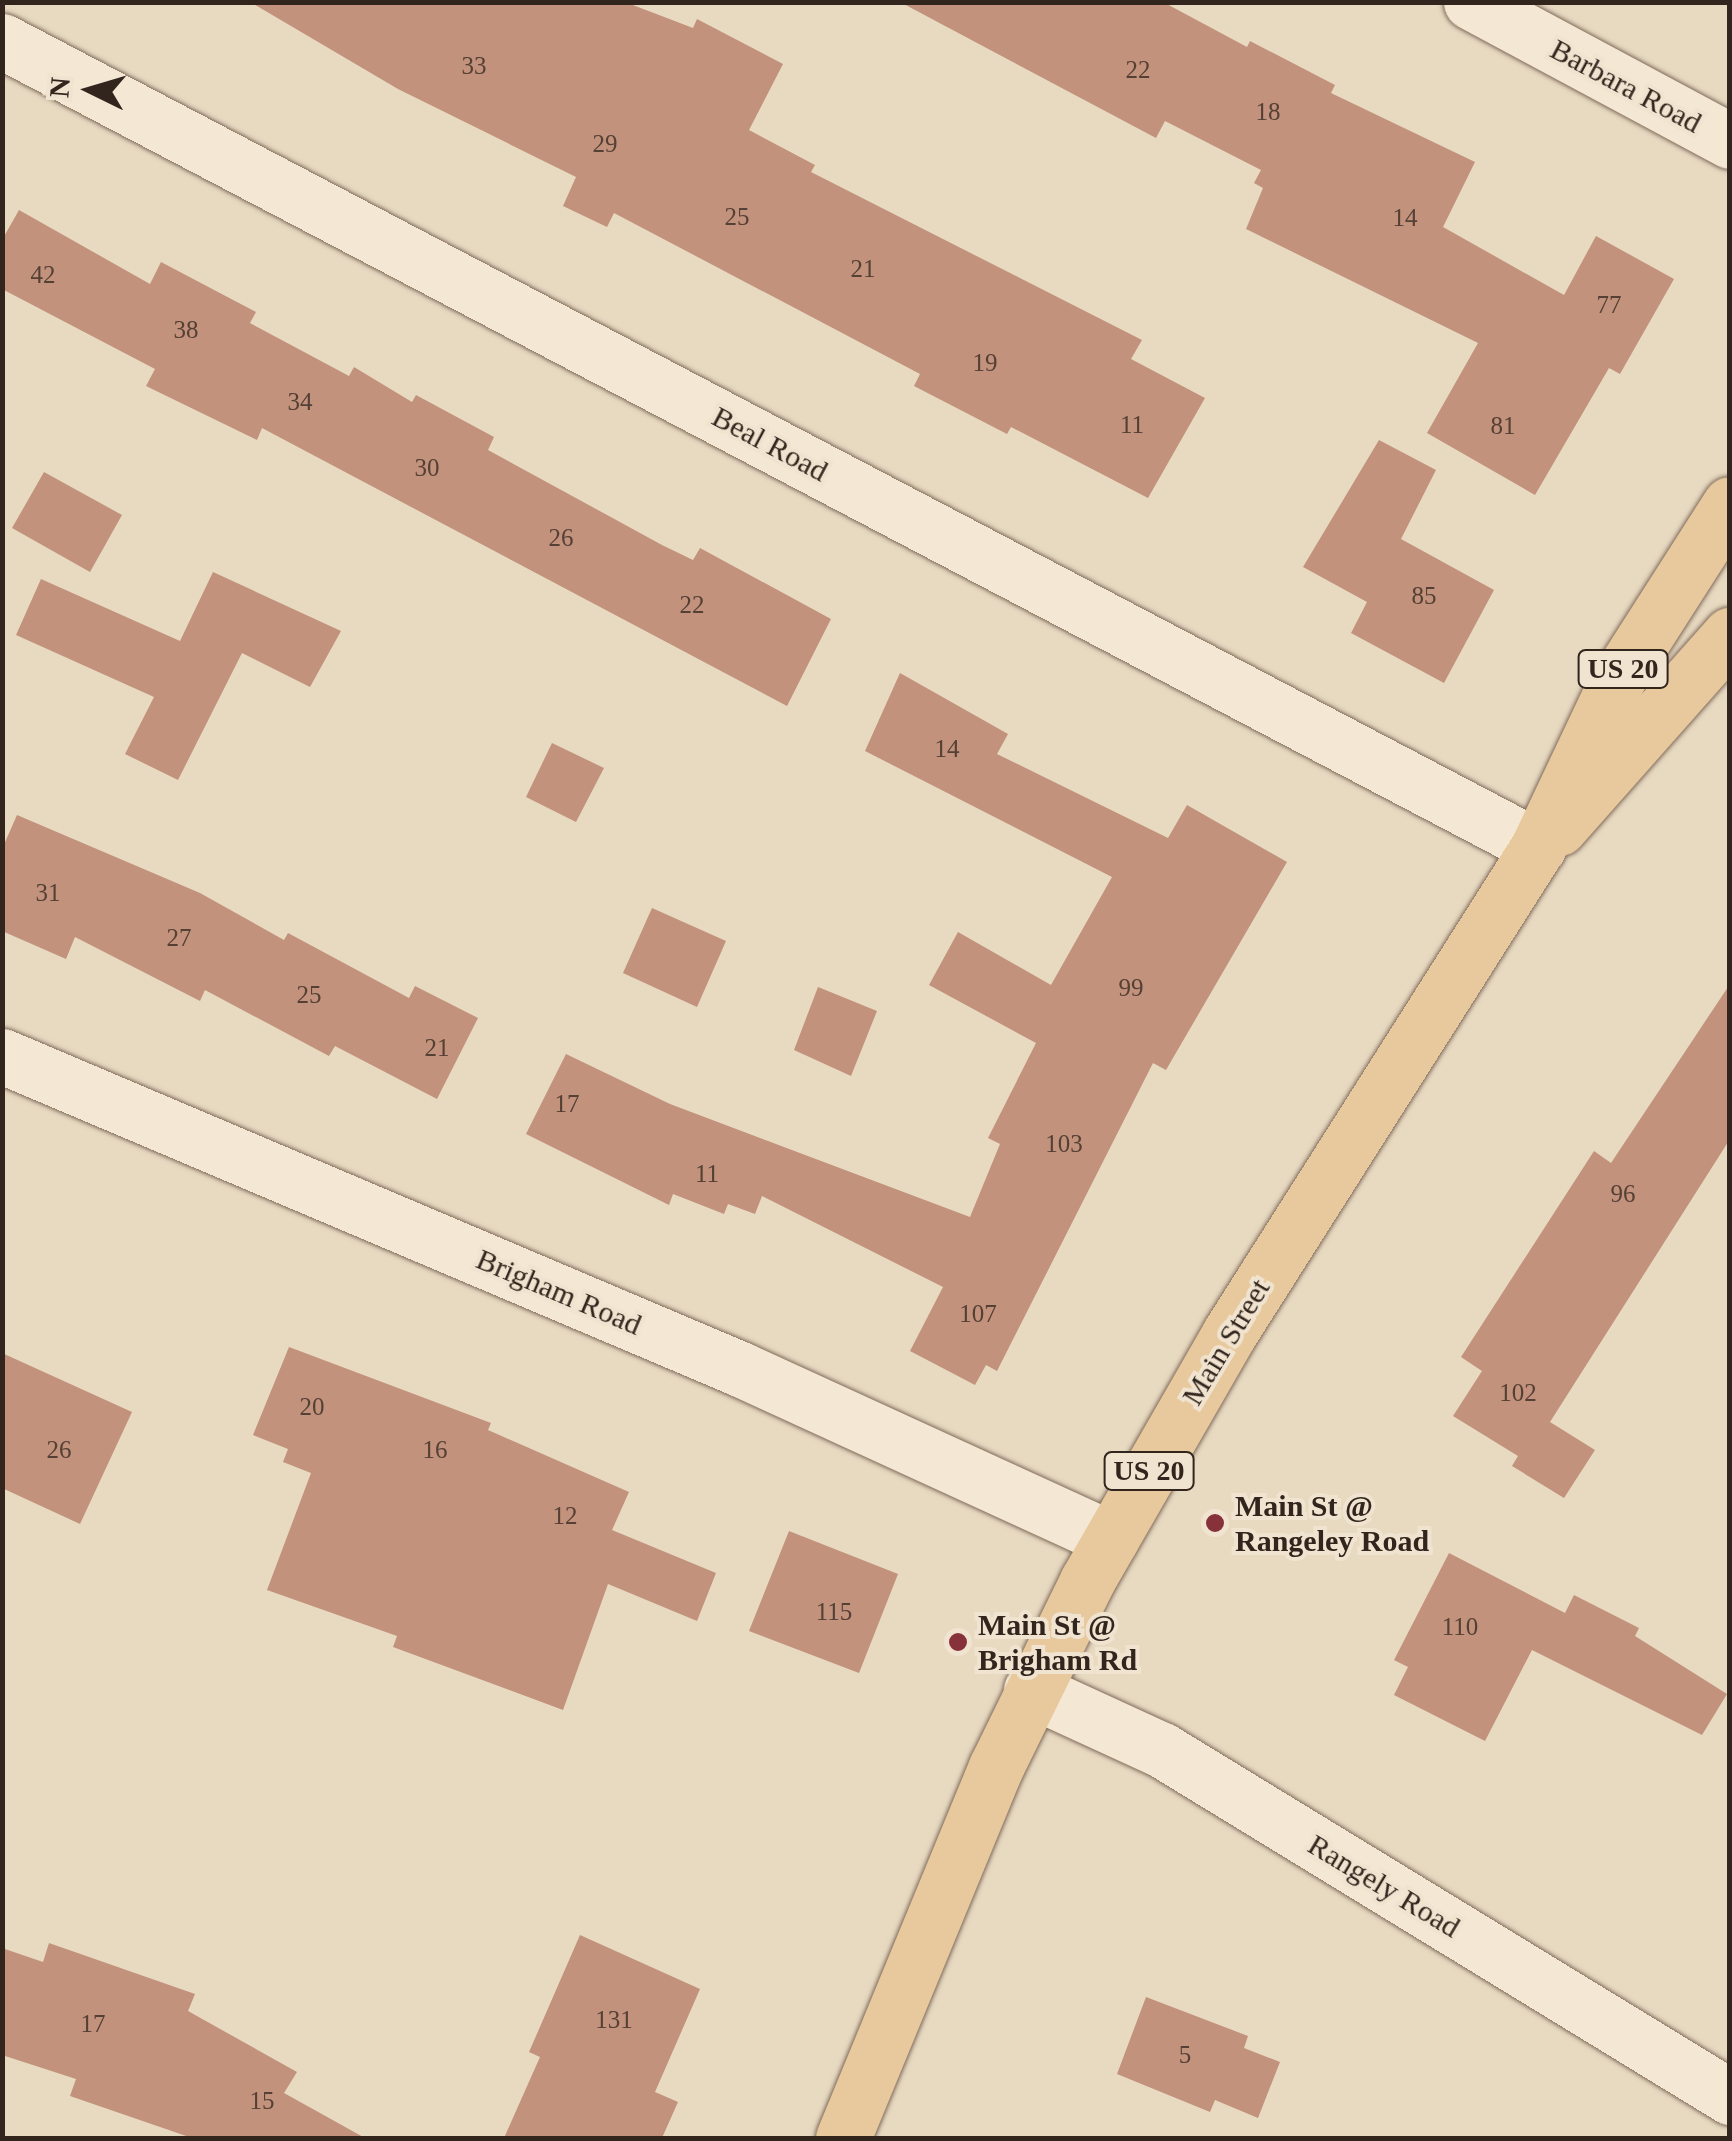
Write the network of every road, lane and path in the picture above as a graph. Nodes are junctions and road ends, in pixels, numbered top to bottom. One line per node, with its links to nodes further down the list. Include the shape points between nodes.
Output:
1 (1470, 2): 3 (street, Barbara Road)
2 (2, 41): 6 (street, Beal Road)
3 (1730, 141)
4 (1730, 504): 6 (main road, Main Street / US 20, via 1616,682)
5 (1730, 634): 6 (main road, Main Street / US 20, via 1620,764)
6 (1538, 847): 8 (main road, Main Street / US 20, via 1229,1334)
7 (2, 1056): 8 (street, Brigham Road, via 758,1377)
8 (1111, 1539): 9 (main road, Main Street / US 20)
9 (1031, 1690): 10 (street, Rangely Road, via 1162,1750); 11 (main road, Main Street / US 20)
10 (1730, 2098)
11 (843, 2138)

